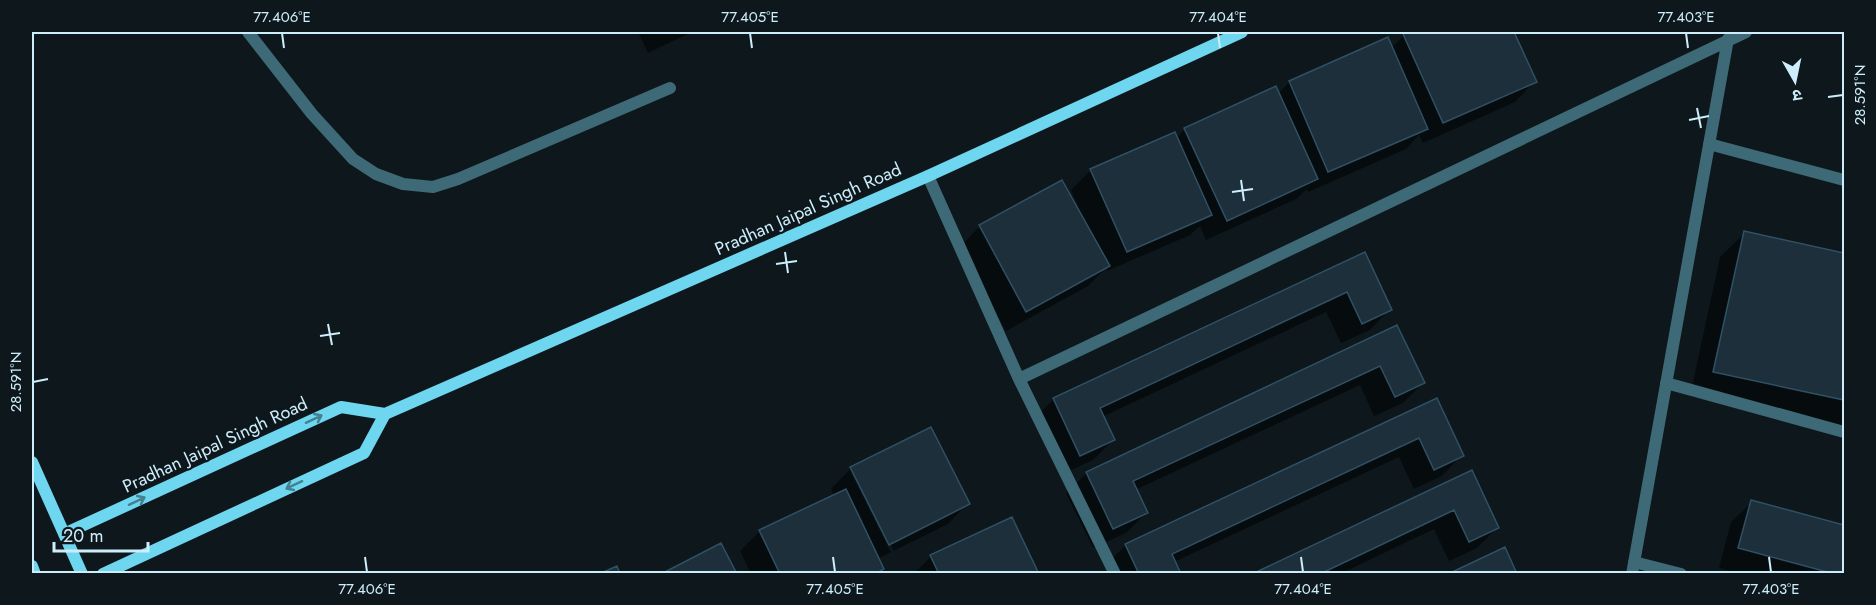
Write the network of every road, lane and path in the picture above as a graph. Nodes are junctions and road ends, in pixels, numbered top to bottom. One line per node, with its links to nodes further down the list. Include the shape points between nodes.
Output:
1 (248, 32): 5 (street, via 353,159 376,174 403,184 433,186 458,179)
2 (1242, 32): 7 (street, Pradhan Jaipal Singh Road)
3 (1746, 32): 4 (street)
4 (1728, 39): 6 (street); 9 (street)
5 (670, 88)
6 (1709, 144): 8 (street); 10 (street)
7 (928, 176): 9 (street); 11 (street, Pradhan Jaipal Singh Road)
8 (1845, 180)
9 (1019, 379): 20 (street)
10 (1666, 383): 12 (street); 16 (street)
11 (385, 414): 14 (street, Pradhan Jaipal Singh Road, one-way to 11, via 341,407); 19 (street, one-way to 19, via 364,453)
12 (1845, 432)
13 (32, 462): 14 (street)
14 (64, 534): 18 (street)
15 (32, 566): 17 (street)
16 (1633, 568): 21 (street)
17 (35, 573)
18 (82, 573)
19 (103, 573)
20 (1114, 573)
21 (1681, 573)

